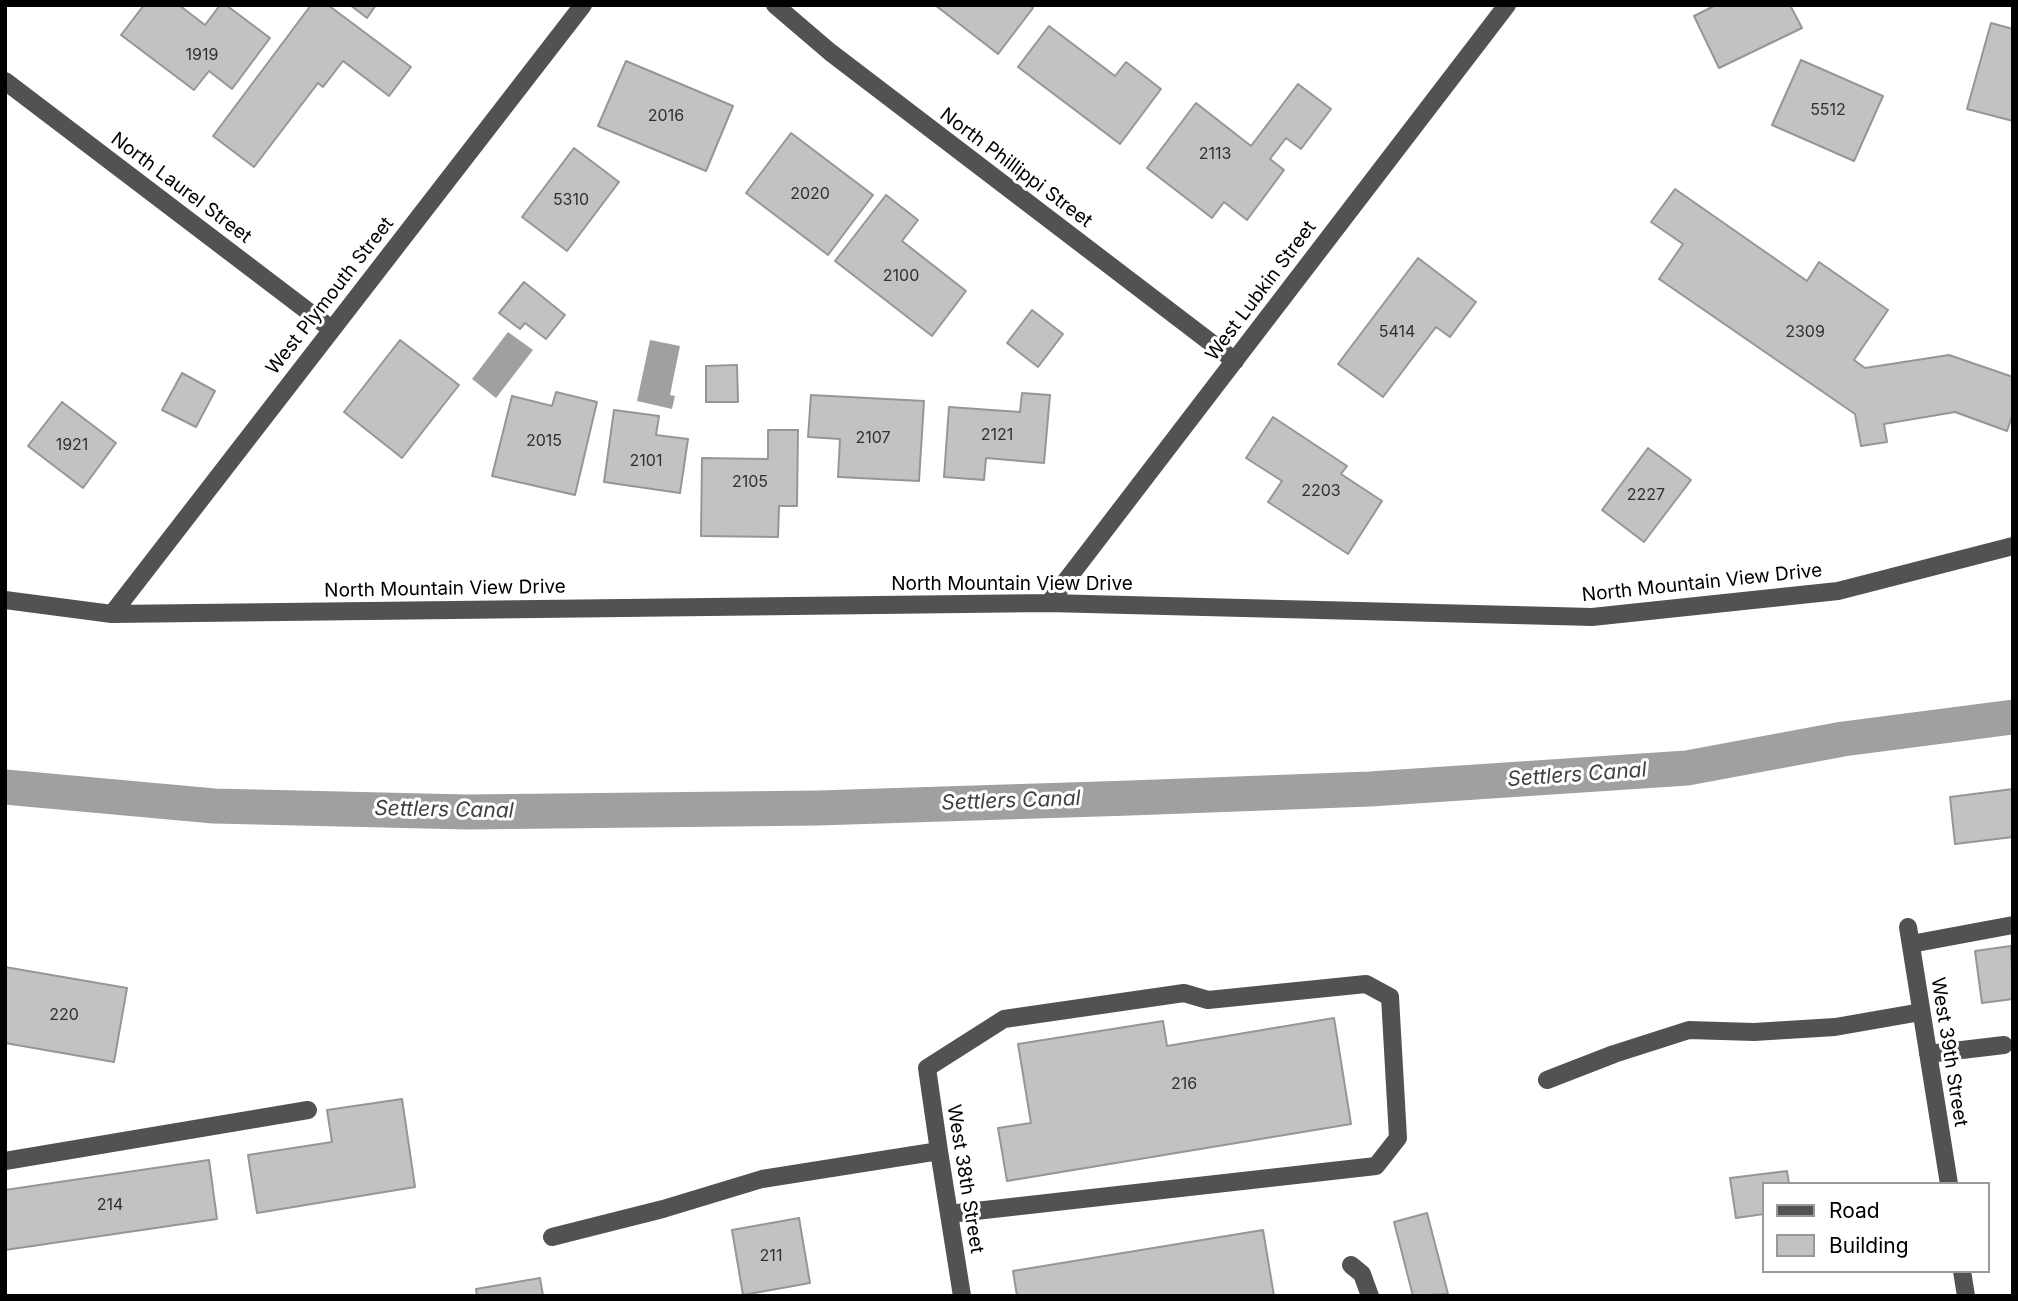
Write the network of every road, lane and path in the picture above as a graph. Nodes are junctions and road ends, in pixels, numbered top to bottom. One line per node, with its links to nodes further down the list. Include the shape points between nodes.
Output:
1 (583, 5): 5 (street, West Plymouth Street)
2 (775, 5): 6 (street, North Phillippi Street, via 830,52)
3 (1507, 5): 6 (street, West Lubkin Street)
4 (5, 81): 5 (street, North Laurel Street)
5 (330, 328): 10 (street, West Plymouth Street)
6 (1235, 361): 9 (street, West Lubkin Street)
7 (2013, 546): 9 (street, North Mountain View Drive, via 1838,591 1592,617)
8 (5, 600): 10 (street, North Mountain View Drive)
9 (1049, 603): 10 (street, North Mountain View Drive)
10 (112, 614)
11 (2013, 925): 12 (street, West 39th Street, via 1909,935)
12 (1921, 1012): 14 (street, West 39th Street); 15 (street, via 1835,1027 1689,1030)
13 (2004, 1045): 14 (street)
14 (1928, 1054): 19 (street, West 39th Street)
15 (1547, 1080)
16 (308, 1110): 18 (street)
17 (939, 1151): 20 (street, West 38th Street); 20 (street, West 38th Street, via 927,1069 1004,1019 1184,993 1208,1000 1366,984 1390,997 1398,1138 1376,1166); 21 (street, via 762,1179)
18 (5, 1160)
19 (1949, 1182)
20 (950, 1214): 24 (street, West 38th Street)
21 (552, 1237)
22 (1351, 1265): 25 (street, via 1362,1274)
23 (1962, 1273): 26 (street)
24 (962, 1296)
25 (1370, 1296)
26 (1966, 1296)

